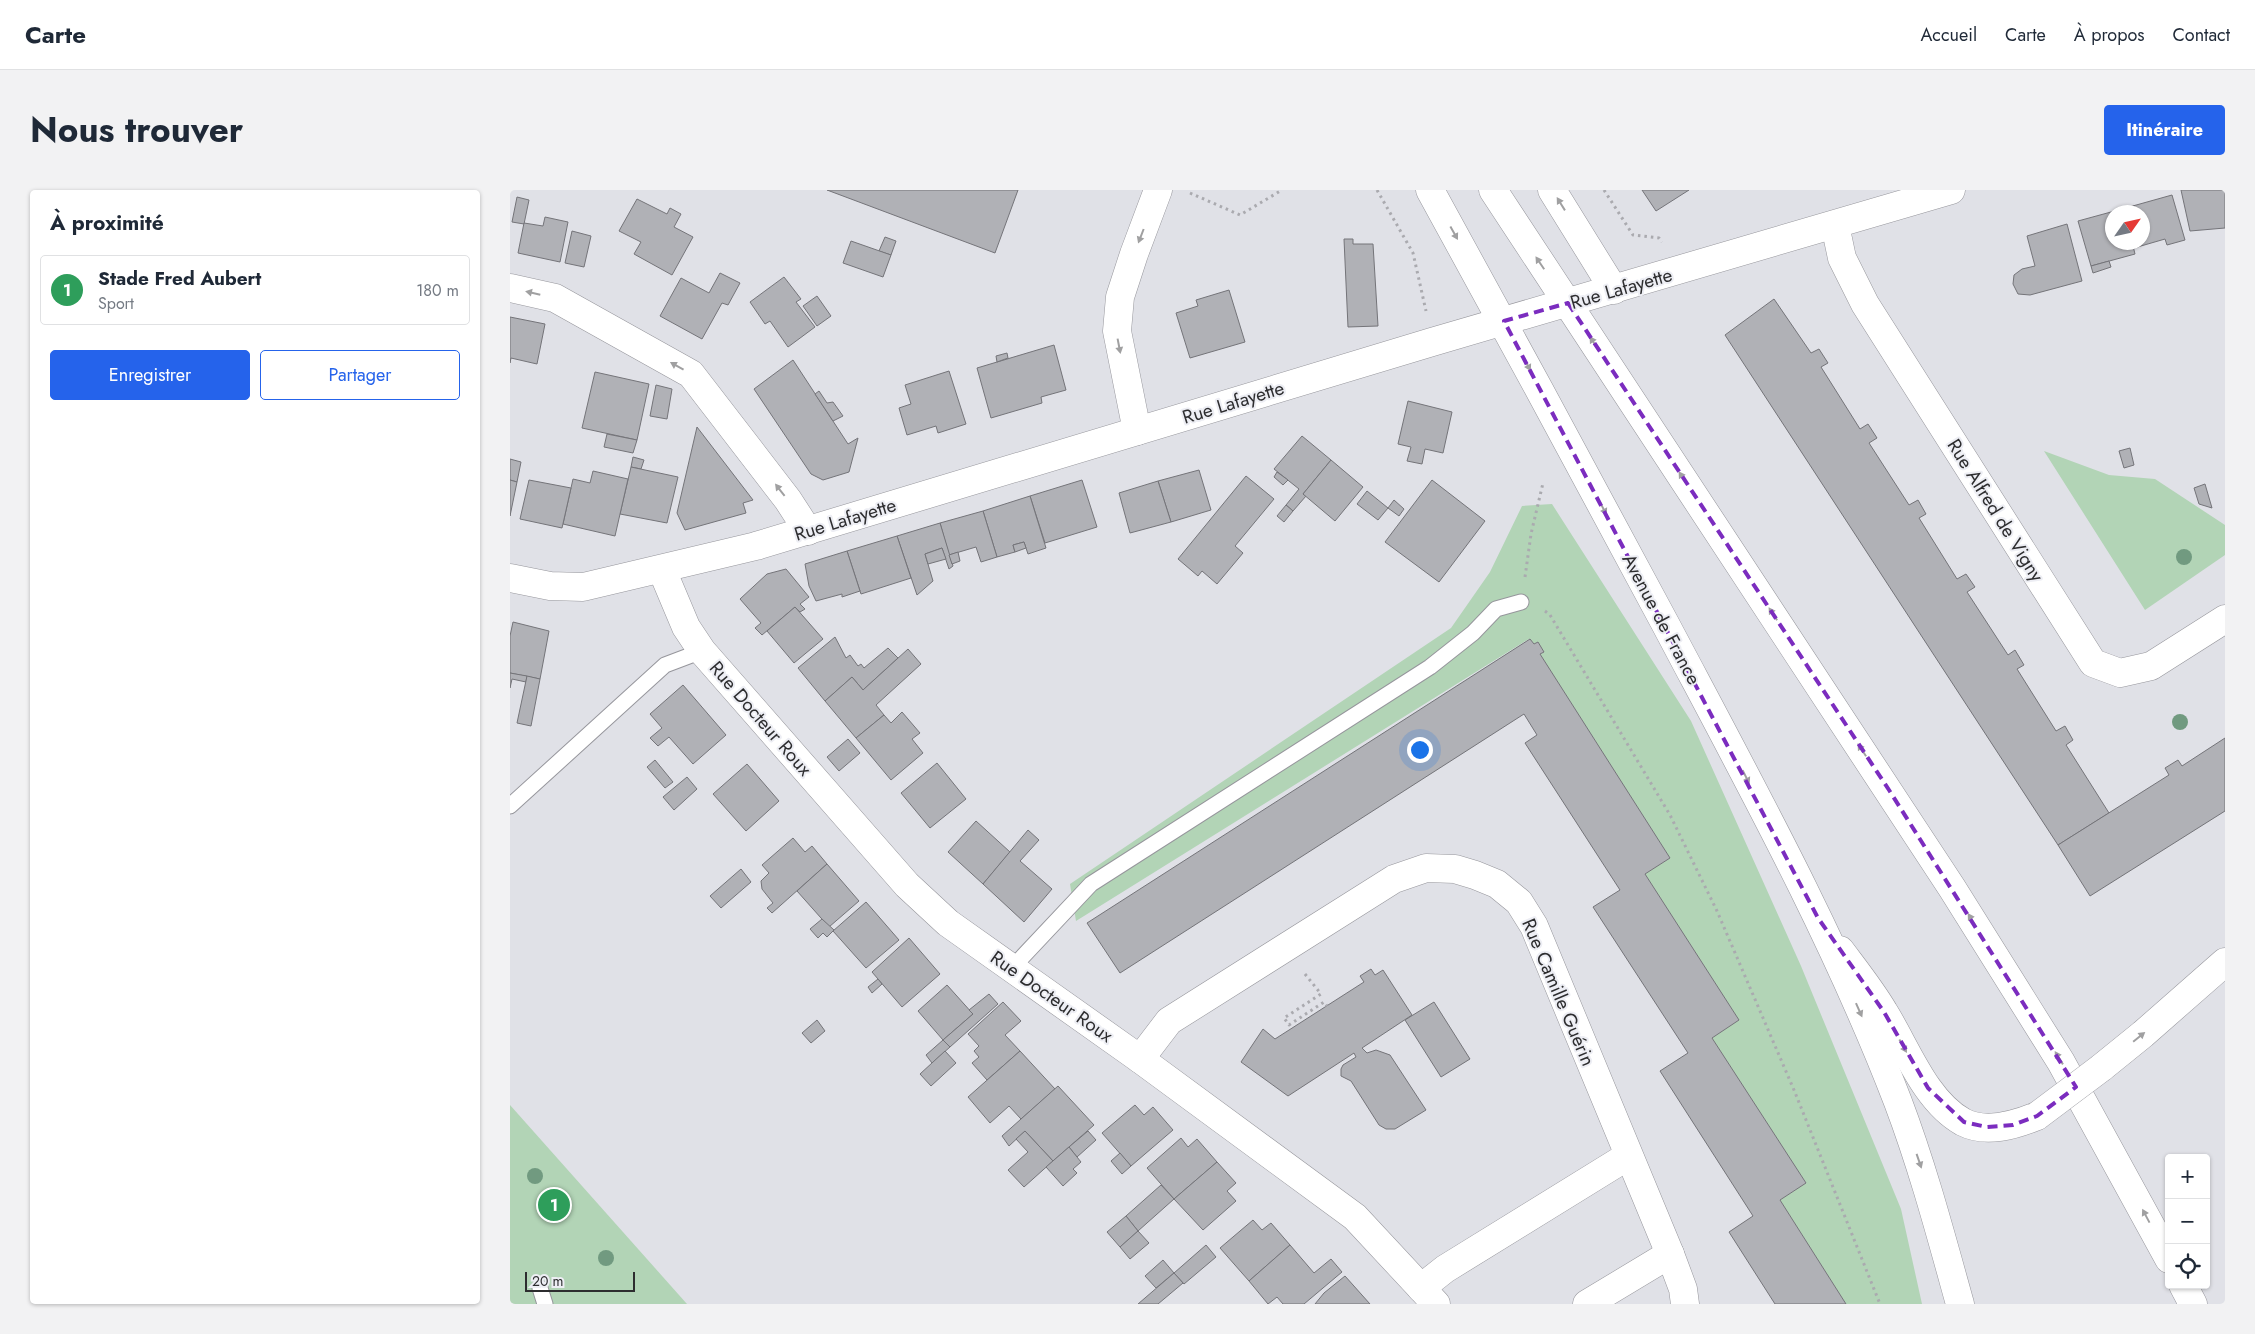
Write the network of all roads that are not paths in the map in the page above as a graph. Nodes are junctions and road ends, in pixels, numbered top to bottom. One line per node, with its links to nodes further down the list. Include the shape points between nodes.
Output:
1 (1158, 190): 11 (street, one-way to 11, via 1120,297 1117,331)
2 (1430, 190): 10 (street, Avenue de France, one-way to 10)
3 (1493, 190): 9 (street, one-way to 3)
4 (1552, 190): 8 (street, one-way to 4)
5 (1951, 190): 6 (street, Rue Lafayette)
6 (1835, 225): 8 (street, Rue Lafayette); 16 (street, Rue Alfred de Vigny, via 1842,258 1865,304 2093,663 2120,673 2151,666)
7 (510, 288): 12 (street, one-way to 7, via 691,374 555,298)
8 (1614, 290): 9 (street, Rue Lafayette)
9 (1568, 303): 10 (street, Rue Lafayette); 24 (street, one-way to 9, via 2062,1062 1889,790)
10 (1504, 322): 11 (street, Rue Lafayette); 19 (street, Avenue de France, one-way to 19, via 1724,733)
11 (1137, 431): 12 (street, Rue Lafayette)
12 (808, 531): 13 (street, Rue Lafayette)
13 (662, 570): 14 (street, Rue Lafayette, via 583,587 550,586); 17 (street, Rue Docteur Roux, via 686,627)
14 (510, 578)
15 (1522, 602): 21 (lane, via 1496,609 1473,633 1430,667 1091,884)
16 (2225, 619)
17 (702, 650): 18 (lane, via 665,665); 21 (street, Rue Docteur Roux, via 907,885 948,923)
18 (510, 806)
19 (1818, 918): 20 (street, one-way to 20, bridge, via 1884,1012 1928,1088 1964,1122 1987,1127 2013,1126 2036,1116 2143,1034); 32 (street, one-way to 32, via 1898,1102 1928,1187)
20 (2225, 962)
21 (1012, 968): 22 (street, Rue Docteur Roux)
22 (1140, 1058): 23 (street, Rue Camille Guérin, via 1169,1021 1394,879 1426,868 1455,869 1497,884 1519,902 1534,926); 28 (street, Rue Docteur Roux, via 1355,1217)
23 (1628, 1156): 25 (street, Rue Camille Guérin); 28 (street, via 1445,1269)
24 (2165, 1252)
25 (1670, 1254): 30 (street); 31 (street, Rue Camille Guérin)
26 (540, 1288): 29 (lane)
27 (2185, 1289): 33 (street)
28 (1429, 1296)
29 (545, 1304)
30 (1587, 1304)
31 (1685, 1304)
32 (1960, 1304)
33 (2193, 1304)

